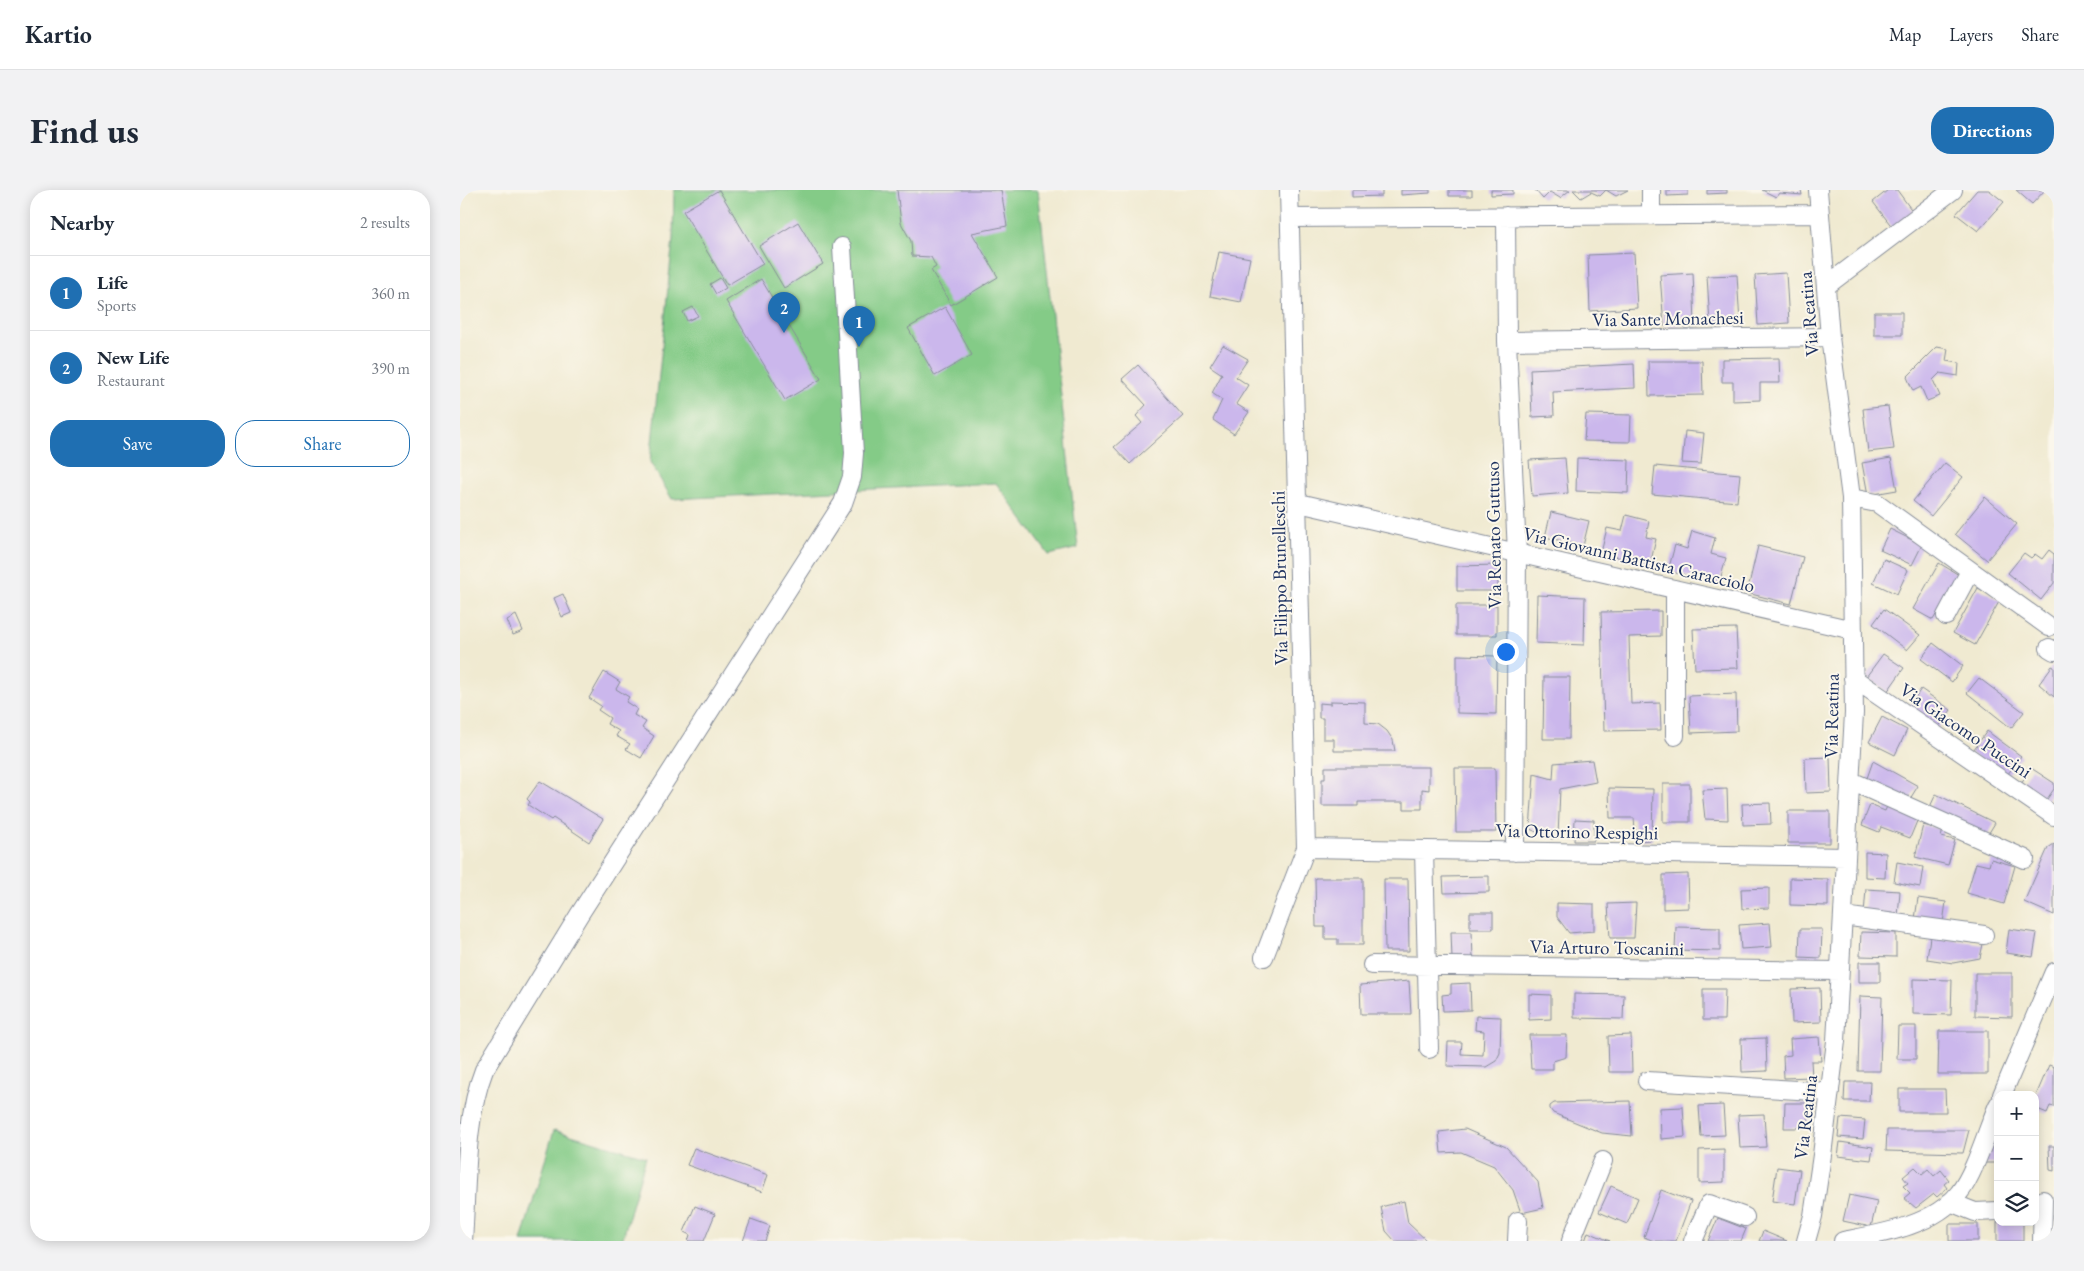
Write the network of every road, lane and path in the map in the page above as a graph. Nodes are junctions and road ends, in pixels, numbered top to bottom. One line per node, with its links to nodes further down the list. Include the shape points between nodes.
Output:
1 (1289, 190): 8 (street, Via Filippo Brunelleschi)
2 (1650, 190): 7 (street)
3 (1818, 190): 5 (street, Via Reatina)
4 (1953, 190): 10 (street)
5 (1820, 214): 7 (street); 10 (street, Via Reatina)
6 (1506, 216): 7 (street); 8 (street); 12 (street, Via Renato Guttuso)
7 (1651, 216)
8 (1290, 218): 14 (street, Via Filippo Brunelleschi)
9 (842, 247): 48 (street, via 854,452 852,477 843,503 584,907 484,1070 472,1115)
10 (1826, 286): 11 (street, Via Reatina)
11 (1830, 337): 12 (street, Via Sante Monachesi); 13 (street, Via Reatina)
12 (1507, 341): 15 (street, Via Renato Guttuso)
13 (1851, 498): 16 (street, via 1877,503); 20 (street, Via Reatina)
14 (1299, 503): 15 (street, Via Giovanni Battista Caracciolo); 25 (street, Via Filippo Brunelleschi)
15 (1516, 553): 17 (street, Via Giovanni Battista Caracciolo); 27 (street, Via Renato Guttuso)
16 (1970, 571): 18 (street); 19 (street)
17 (1674, 590): 20 (street, Via Giovanni Battista Caracciolo); 22 (street)
18 (1946, 616)
19 (2049, 627)
20 (1853, 630): 21 (street, Via Reatina)
21 (1853, 678): 23 (street, Via Reatina); 24 (street, Via Giacomo Puccini)
22 (1675, 736)
23 (1851, 781): 28 (street, Via Reatina); 29 (street)
24 (2054, 816)
25 (1306, 848): 26 (street, Via Ottorino Respighi); 32 (street, Via Filippo Brunelleschi)
26 (1424, 850): 27 (street, Via Ottorino Respighi); 34 (street)
27 (1515, 852): 28 (street, Via Ottorino Respighi)
28 (1846, 857): 30 (street, Via Reatina)
29 (2025, 859)
30 (1843, 916): 31 (street); 35 (street, Via Reatina)
31 (1984, 935)
32 (1264, 957)
33 (1372, 965): 34 (street, Via Arturo Toscanini)
34 (1427, 966): 35 (street, Via Arturo Toscanini); 37 (street)
35 (1840, 970): 40 (street, Via Reatina)
36 (2054, 972): 39 (street)
37 (1429, 1049)
38 (1647, 1081): 40 (street)
39 (2004, 1091)
40 (1830, 1092): 52 (street, Via Reatina, via 1813,1216)
41 (1994, 1115): 44 (street, via 1964,1186)
42 (1604, 1161): 50 (street)
43 (2044, 1200): 54 (street)
44 (1950, 1202): 45 (street, via 1975,1212); 53 (street, via 1905,1226)
45 (1994, 1211)
46 (1745, 1217): 51 (street, via 1709,1204)
47 (1518, 1221): 49 (street)
48 (463, 1241)
49 (1517, 1241)
50 (1572, 1241)
51 (1693, 1241)
52 (1806, 1241)
53 (1843, 1241)
54 (2042, 1241)

